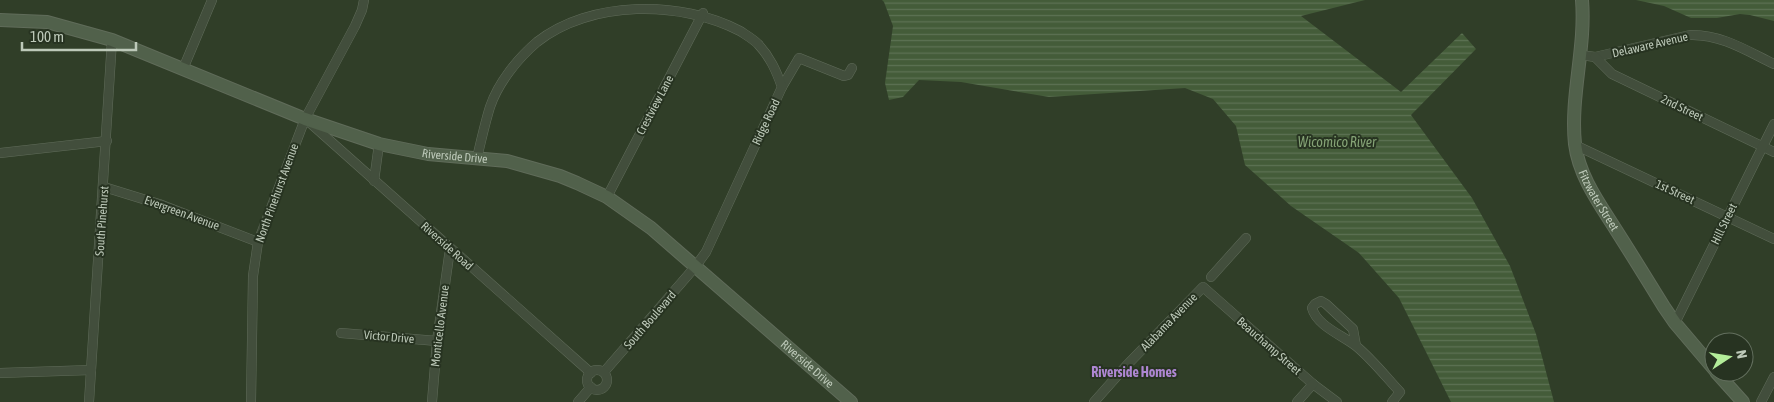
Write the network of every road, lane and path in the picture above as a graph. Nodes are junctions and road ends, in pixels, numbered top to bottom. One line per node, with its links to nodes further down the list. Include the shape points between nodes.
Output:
1 (212, 0): 11 (street)
2 (364, 0): 13 (street, North Pinehurst Avenue, via 355,26)
3 (1582, 0): 7 (street, Fitzwater Street)
4 (703, 13): 12 (street, Ridge Road, via 728,23 757,42 773,63); 21 (street, Ridge Road, via 675,6 619,6 592,12 564,24 537,42 516,63 501,85 490,105); 24 (street, Crestview Lane)
5 (0, 20): 6 (street, Riverside Drive, via 47,22)
6 (112, 40): 11 (street, Riverside Drive); 15 (street, South Pinehurst)
7 (1581, 55): 8 (street, Delaware Avenue); 17 (street, Fitzwater Street)
8 (1595, 57): 9 (street, Delaware Avenue, via 1702,35 1721,38); 18 (street, 2nd Street, via 1612,74)
9 (1774, 64)
10 (852, 68): 12 (street, via 844,76 799,58)
11 (183, 69): 13 (street, Riverside Drive)
12 (782, 87): 30 (street, Ridge Road, via 706,252)
13 (305, 118): 16 (street, Riverside Drive); 22 (street, Riverside Road); 28 (street, North Pinehurst Avenue)
14 (1774, 124): 18 (street, Hill Street)
15 (107, 141): 20 (street); 23 (street, South Pinehurst)
16 (379, 144): 21 (street, Riverside Drive, via 428,154); 22 (street)
17 (1575, 145): 25 (street, 1st Street); 33 (street, Fitzwater Street, via 1584,177)
18 (1764, 147): 19 (street, 2nd Street); 25 (street, Hill Street)
19 (1774, 152)
20 (0, 153)
21 (477, 158): 24 (street, Riverside Drive, via 506,161 560,176)
22 (374, 181): 29 (street, Riverside Road)
23 (104, 187): 28 (street, Evergreen Avenue); 38 (street, South Pinehurst)
24 (607, 197): 30 (street, Riverside Drive, via 651,228)
25 (1727, 217): 27 (street, 1st Street); 33 (street, Hill Street)
26 (1246, 238): 31 (street)
27 (1774, 239)
28 (258, 242): 47 (street, North Pinehurst Avenue, via 253,276)
29 (450, 250): 35 (street, Monticello Avenue); 41 (street, Riverside Road)
30 (695, 267): 39 (street, South Boulevard); 50 (street, Riverside Drive)
31 (1211, 277)
32 (1203, 287): 44 (street, Beauchamp Street); 51 (street, Alabama Avenue)
33 (1675, 323): 37 (street, Fitzwater Street)
34 (342, 332): 35 (street, Victor Drive)
35 (437, 341): 48 (street, Monticello Avenue)
36 (1356, 346): 36 (street, via 1314,314 1312,308 1315,304 1321,301 1326,304 1353,329); 54 (street, via 1400,392)
37 (1704, 358)
38 (91, 370): 40 (street); 46 (street, South Pinehurst)
39 (604, 372): 41 (street, via 596,370); 45 (street, via 607,377 605,386 600,389)
40 (0, 373)
41 (590, 373): 45 (street, via 588,381)
42 (1774, 377): 56 (street)
43 (1725, 382): 55 (street, Fitzwater Street)
44 (1313, 384): 52 (street); 53 (street, Beauchamp Street)
45 (591, 387): 49 (street)
46 (89, 402)
47 (251, 402)
48 (432, 402)
49 (578, 402)
50 (851, 402)
51 (1094, 402)
52 (1297, 402)
53 (1337, 402)
54 (1392, 402)
55 (1743, 402)
56 (1761, 402)

